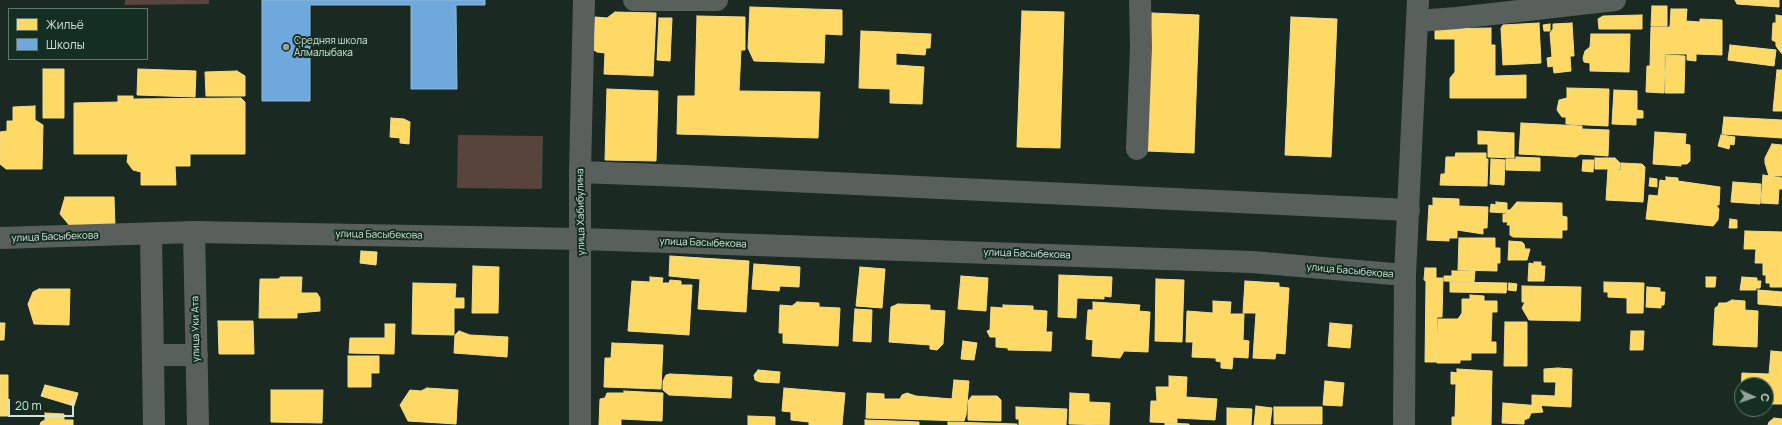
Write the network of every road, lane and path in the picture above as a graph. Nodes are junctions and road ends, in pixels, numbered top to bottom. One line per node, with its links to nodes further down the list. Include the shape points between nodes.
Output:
1 (584, 0): 8 (street, улица Хабибулина)
2 (634, 0): 3 (street)
3 (717, 0)
4 (1140, 0): 7 (street)
5 (1615, 0): 6 (street, via 1457,18)
6 (1417, 10): 9 (street)
7 (1137, 149)
8 (580, 172): 9 (street); 13 (street, улица Хабибулина)
9 (1409, 210): 14 (street)
10 (194, 232): 11 (street, улица Басыбекова); 13 (street, улица Басыбекова); 16 (street, улица Уки Ата)
11 (150, 234): 12 (street, улица Басыбекова); 15 (street)
12 (0, 238)
13 (581, 239): 14 (street, улица Басыбекова, via 1252,262); 19 (street, улица Хабибулина)
14 (1405, 275): 20 (street)
15 (153, 355): 16 (street); 17 (street)
16 (197, 355): 18 (street, улица Уки Ата)
17 (154, 425)
18 (198, 425)
19 (580, 425)
20 (1404, 425)

